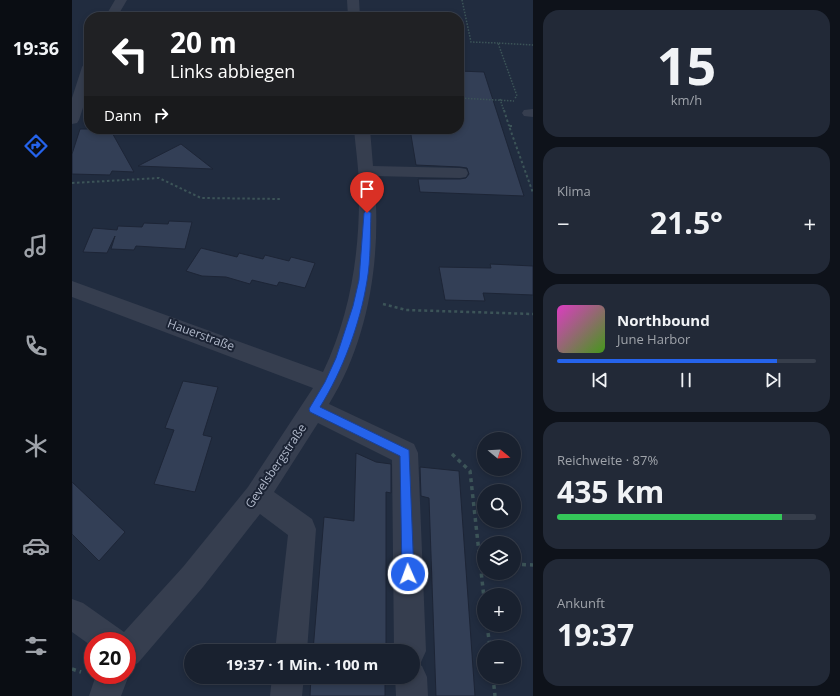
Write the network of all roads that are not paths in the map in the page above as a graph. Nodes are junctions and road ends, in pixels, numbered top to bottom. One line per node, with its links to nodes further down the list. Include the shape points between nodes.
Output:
1 (121, 0): 3 (street)
2 (353, 0): 4 (street)
3 (115, 12)
4 (354, 12)
5 (84, 83): 6 (street)
6 (72, 120)
7 (362, 134): 8 (street, Gevelsbergstraße)
8 (366, 171): 9 (street); 11 (street, Gevelsbergstraße, via 368,200 363,280 343,350)
9 (460, 173)
10 (72, 288): 11 (street, Hauerstraße)
11 (329, 384): 12 (street, Gevelsbergstraße)
12 (314, 409): 13 (street, Gevelsbergstraße); 18 (street, via 405,453)
13 (257, 496): 16 (street, Gevelsbergstraße, via 193,577); 17 (street, via 302,529)
14 (72, 614): 15 (street)
15 (94, 632)
16 (136, 638)
17 (292, 644)
18 (410, 644)
19 (108, 684): 22 (street, Gevelsbergstraße)
20 (287, 684): 23 (street)
21 (411, 684): 24 (street)
22 (105, 696)
23 (286, 696)
24 (412, 696)

